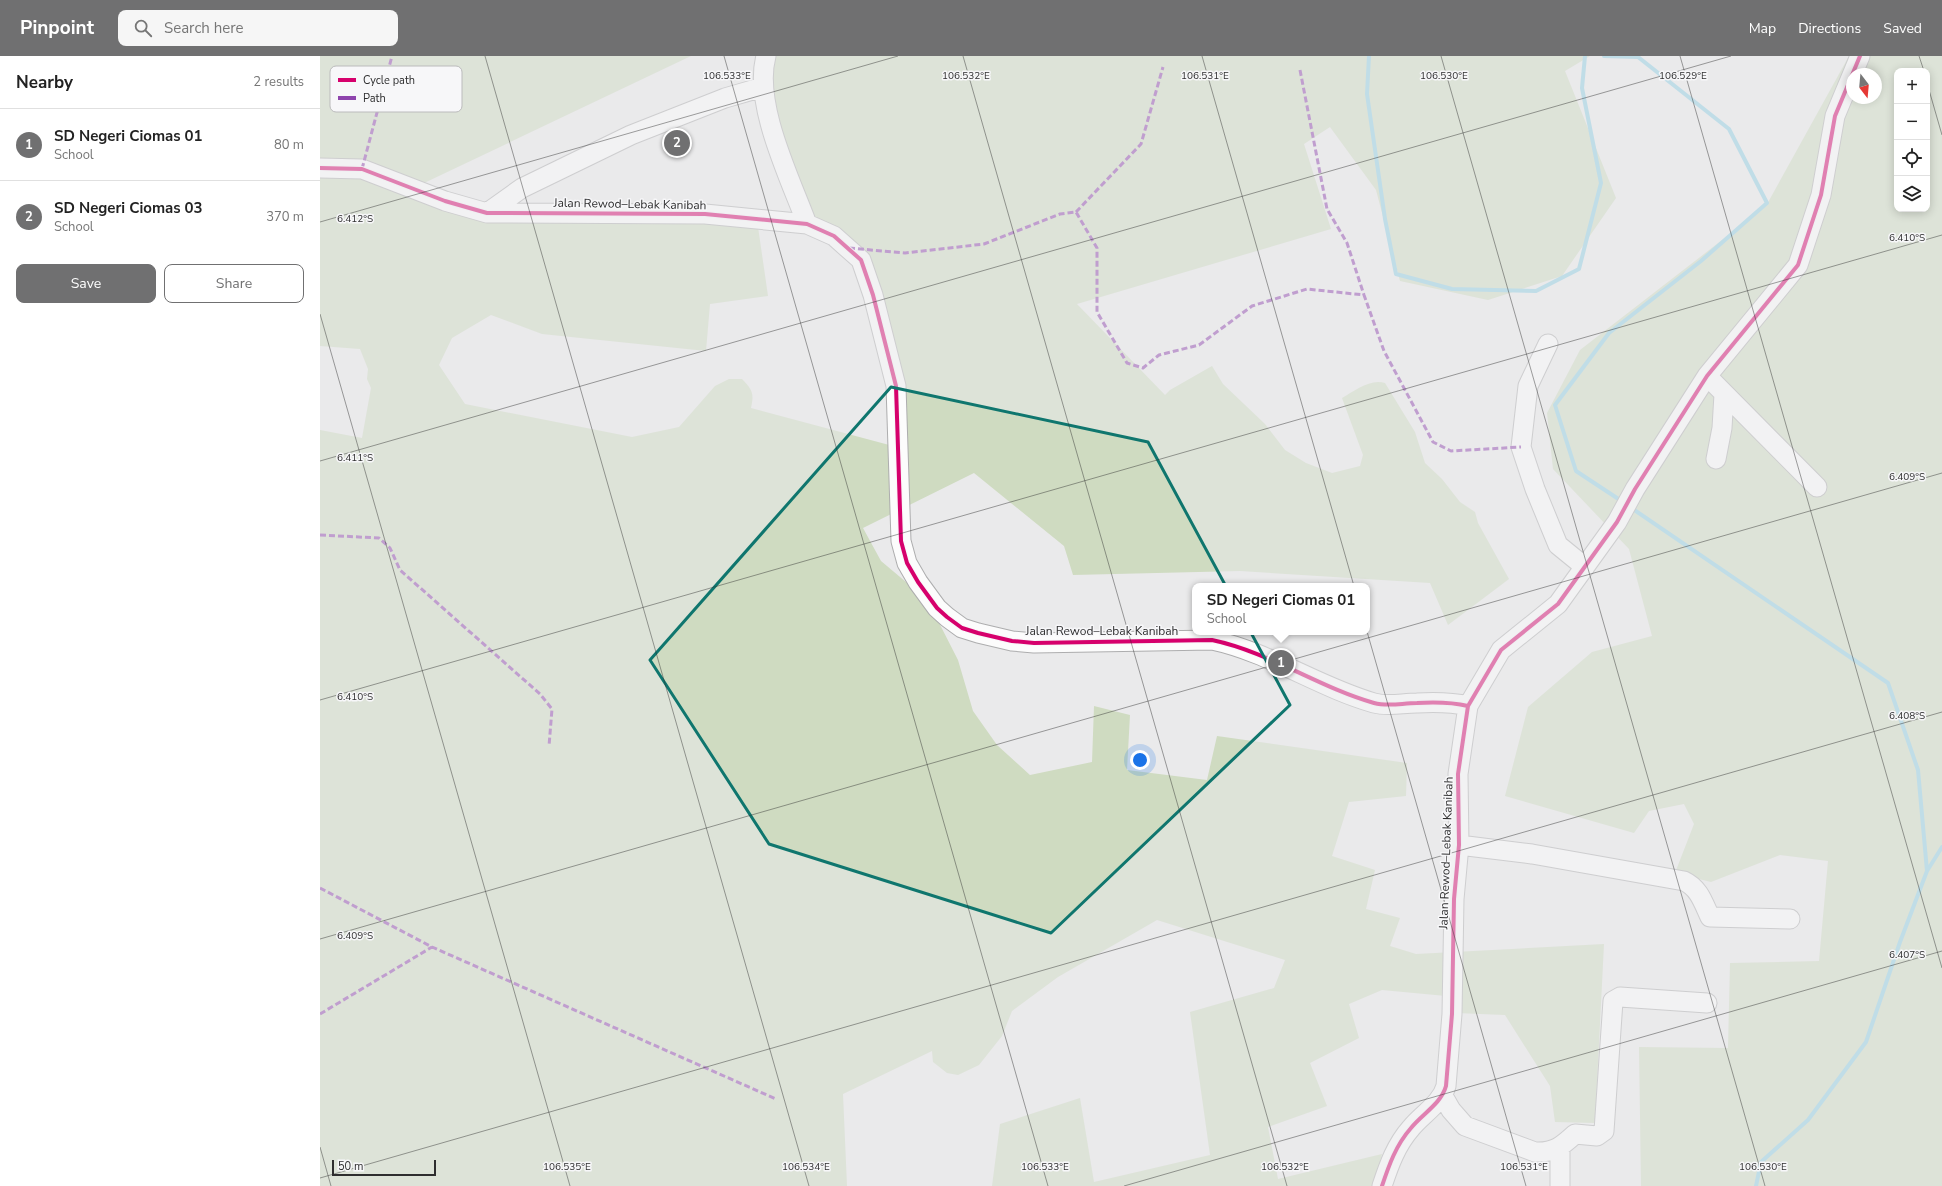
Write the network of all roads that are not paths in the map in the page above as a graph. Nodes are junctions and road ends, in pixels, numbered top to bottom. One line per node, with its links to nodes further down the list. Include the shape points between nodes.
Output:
1 (766, 56): 3 (street)
2 (1860, 56): 8 (street, via 1835,116 1821,195 1798,265)
3 (764, 87): 5 (street, via 725,98 631,135 522,188); 6 (street, via 765,106 773,134)
4 (320, 168): 5 (street, Jalan Rewod–Lebak Kanibah, via 362,169 445,201)
5 (487, 213): 6 (street, Jalan Rewod–Lebak Kanibah, via 704,214)
6 (807, 224): 13 (street, Jalan Rewod–Lebak Kanibah, via 834,236 861,260 873,295 896,386 900,541 907,564 918,582 937,608 962,628 1012,641 1034,643 1212,640 1230,644 1336,689 1388,706 1452,702)
7 (1548, 344): 12 (street, via 1528,386 1521,447 1558,545)
8 (1707, 376): 9 (street); 12 (street, via 1617,522)
9 (1724, 394): 10 (street, via 1722,428); 11 (street)
10 (1716, 459)
11 (1818, 487)
12 (1585, 567): 13 (street, via 1558,604 1501,650)
13 (1468, 706): 14 (street, Jalan Rewod–Lebak Kanibah, via 1458,774)
14 (1459, 846): 15 (street, via 1532,854 1684,881 1694,886 1710,917); 17 (street, Jalan Rewod–Lebak Kanibah, via 1454,899 1452,1014)
15 (1790, 919)
16 (1707, 1003): 18 (street, via 1620,997 1613,1001 1604,1131 1597,1136 1575,1134)
17 (1443, 1096): 18 (street, via 1465,1126 1535,1152 1547,1153); 19 (street, via 1410,1128 1394,1153)
18 (1560, 1148): 20 (street)
19 (1382, 1186)
20 (1560, 1186)

